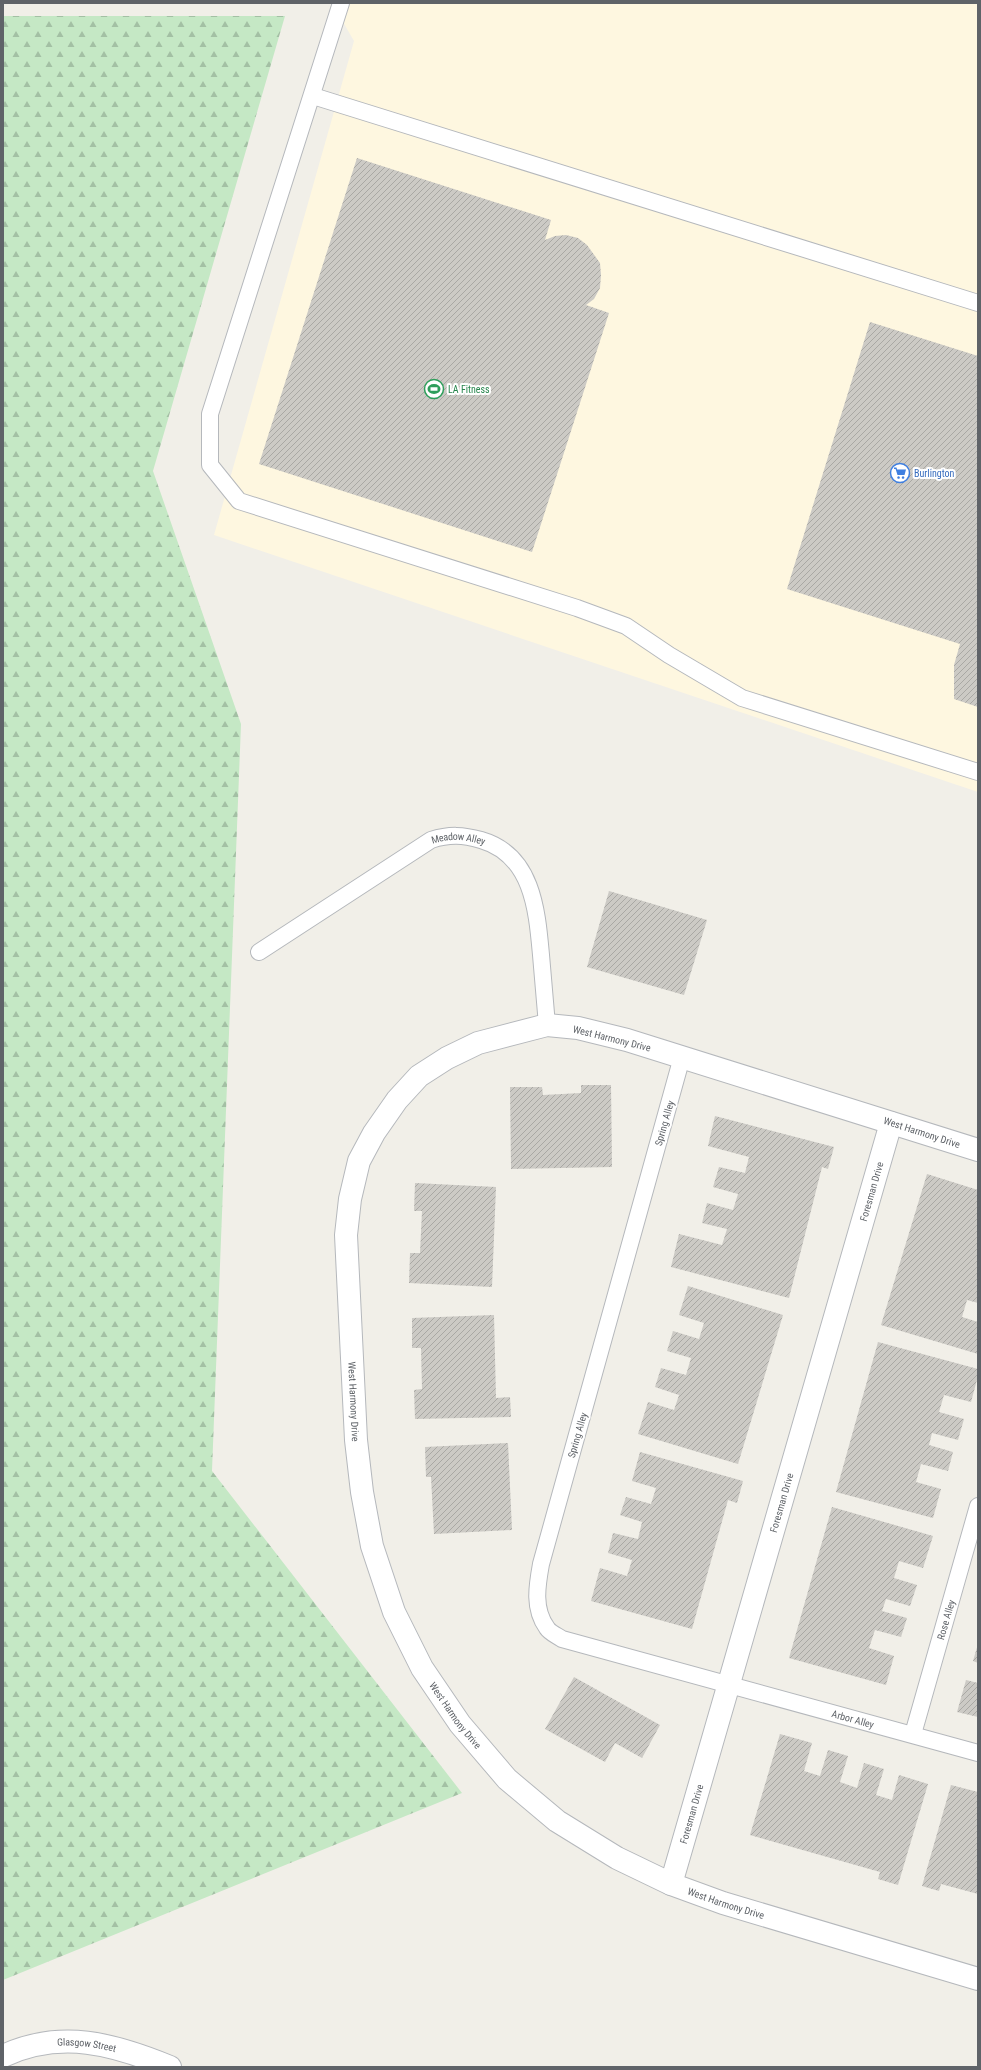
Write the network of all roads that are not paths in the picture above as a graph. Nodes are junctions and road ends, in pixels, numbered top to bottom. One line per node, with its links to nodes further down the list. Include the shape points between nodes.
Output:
1 (341, 3): 2 (lane)
2 (313, 96): 3 (lane); 4 (lane, via 210,414 210,465 239,501 577,608 626,626 742,698)
3 (978, 303)
4 (978, 772)
5 (259, 952): 6 (lane, Meadow Alley, via 431,840 448,835 464,835 490,842 507,853 521,869 530,886 536,910)
6 (547, 1025): 7 (street, West Harmony Drive, via 578,1028); 14 (street, West Harmony Drive, via 478,1043 447,1058 419,1076 397,1100 374,1133 359,1161 350,1199 346,1235 356,1440 362,1492 372,1546 394,1612 422,1668 460,1724 507,1779 557,1821 617,1858)
7 (682, 1057): 8 (street, West Harmony Drive); 11 (lane, Spring Alley, via 541,1564 536,1599 539,1614 547,1630 562,1639)
8 (891, 1122): 9 (street, West Harmony Drive); 11 (street, Foresman Drive)
9 (978, 1150)
10 (978, 1506): 12 (lane, Rose Alley)
11 (728, 1686): 12 (lane, Arbor Alley); 14 (street, Foresman Drive)
12 (913, 1734): 13 (lane, Arbor Alley)
13 (978, 1753)
14 (671, 1884): 15 (street, West Harmony Drive, via 723,1903)
15 (978, 1979)
16 (3, 2056): 17 (street, Glasgow Street, via 39,2043 84,2042 114,2046)
17 (170, 2067)

